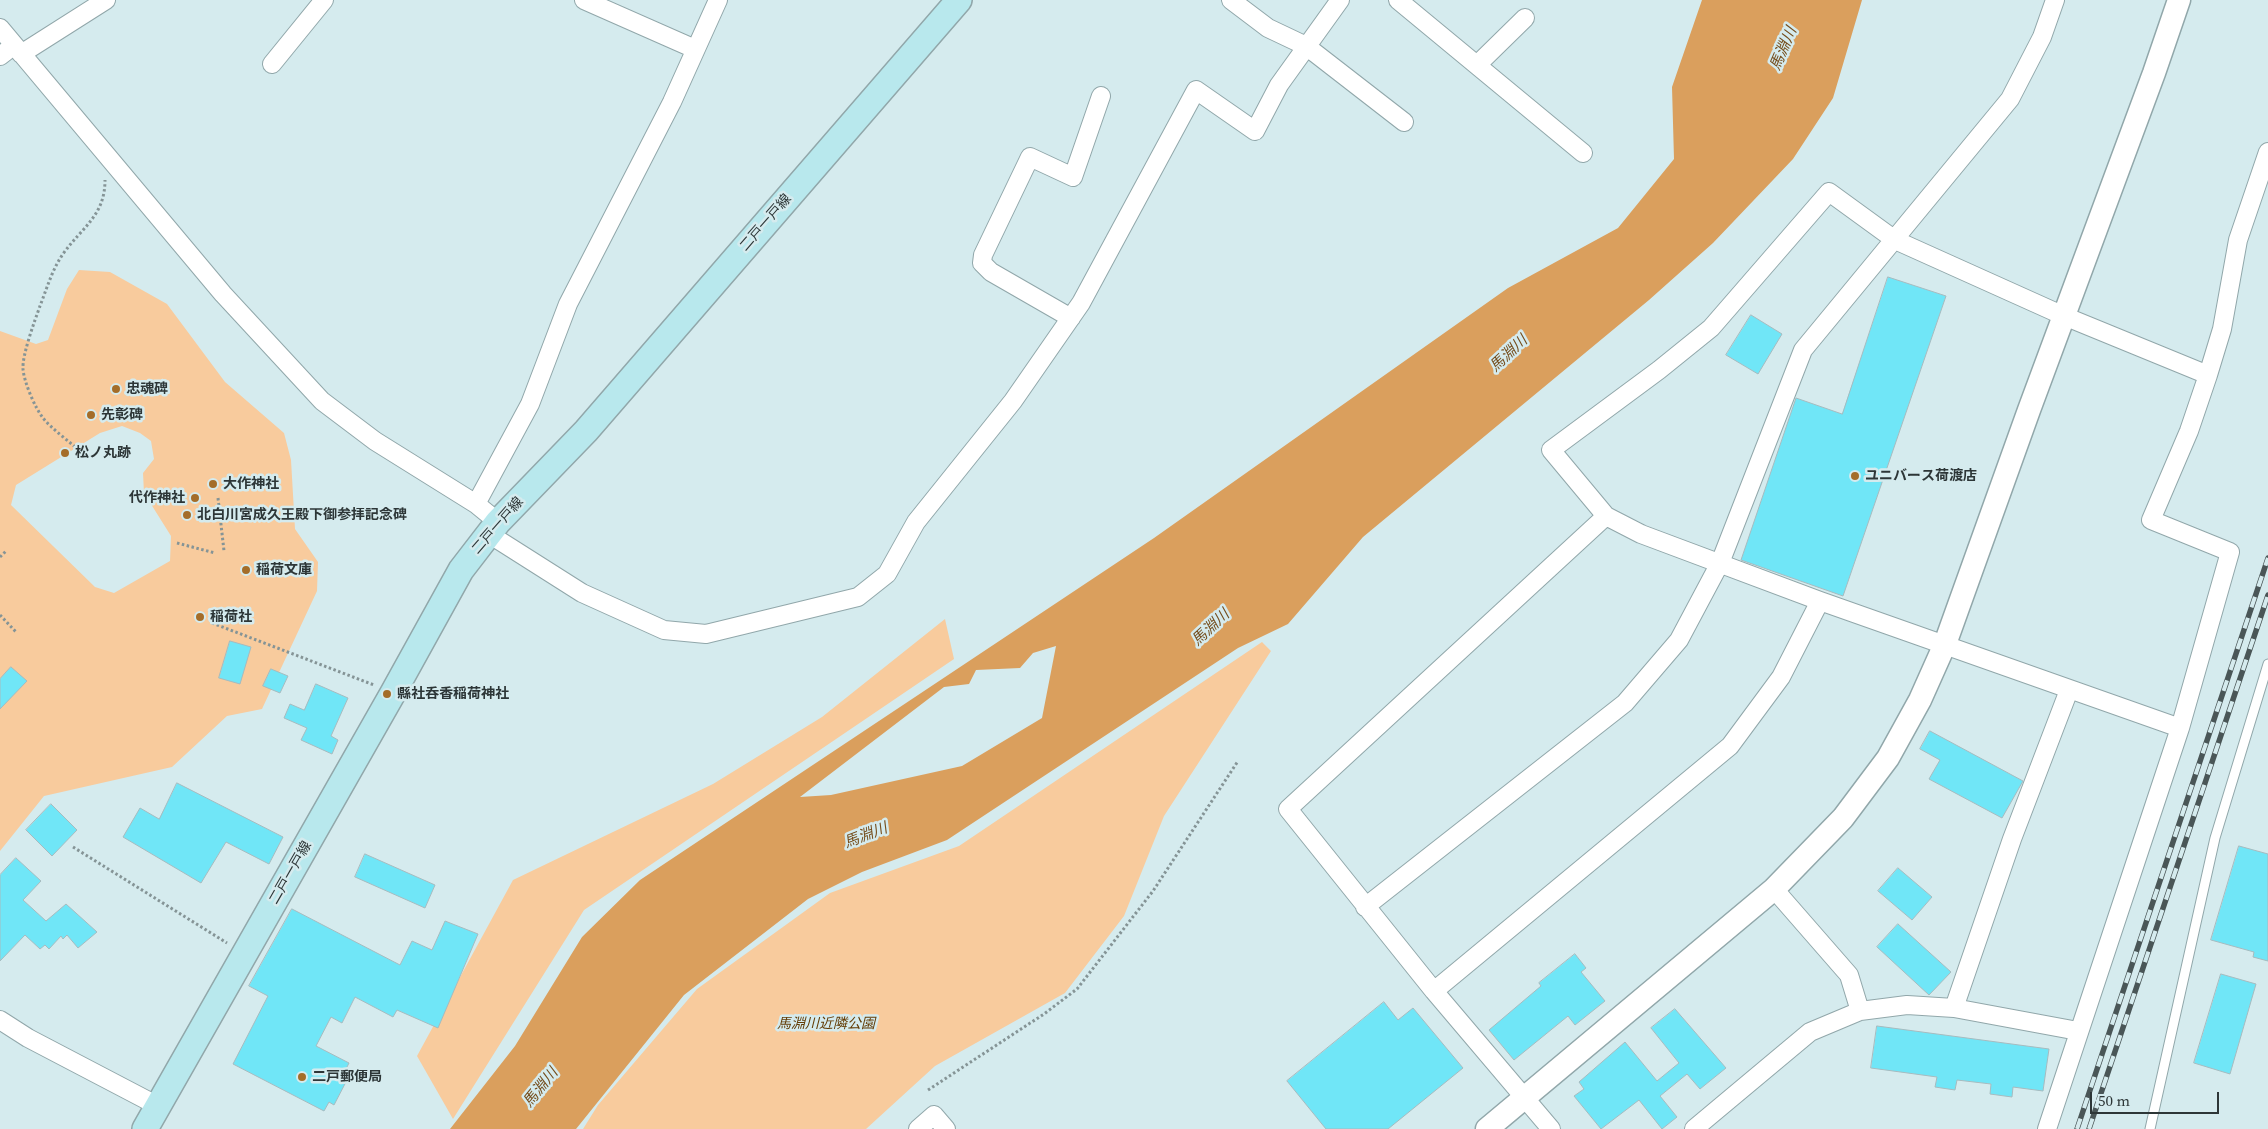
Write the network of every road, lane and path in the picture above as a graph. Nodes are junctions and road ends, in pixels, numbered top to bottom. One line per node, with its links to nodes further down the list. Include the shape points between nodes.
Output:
1 (106, 0): 15 (street)
2 (324, 0): 16 (street)
3 (584, 0): 14 (street)
4 (718, 0): 14 (street)
5 (959, 0): 31 (main road, 二戸一戸線, via 586,431)
6 (1232, 0): 13 (street, via 1268,28)
7 (1340, 0): 13 (street)
8 (1398, 0): 17 (street)
9 (2055, 0): 23 (street, via 2042,37 2010,99)
10 (2178, 0): 24 (street)
11 (1525, 18): 17 (street)
12 (0, 28): 15 (street)
13 (1306, 46): 19 (street); 25 (street, via 1279,85 1255,131 1196,90)
14 (695, 49): 29 (street, via 672,102 568,304 530,404)
15 (11, 52): 29 (street, via 223,294 322,401 375,442)
16 (272, 64)
17 (1477, 65): 21 (street)
18 (1101, 96): 25 (street, via 1073,177 1030,157 983,255 982,263 991,272)
19 (1404, 122)
20 (2268, 152): 26 (street, via 2238,240 2222,329)
21 (1583, 153)
22 (106, 178): 27 (path, via 105,195 98,211 64,253 49,279 33,324 23,368 35,405 44,419)
23 (1895, 240): 24 (street); 30 (street, via 1829,192 1711,328 1551,450); 37 (street, via 1803,350)
24 (2064, 316): 26 (street); 42 (street)
25 (1071, 318): 31 (street, via 1013,402 916,522 887,574 858,597 706,634 664,630 582,593)
26 (2208, 375): 46 (street, via 2189,432 2151,520 2230,552)
27 (74, 447)
28 (218, 498): 34 (path)
29 (476, 504): 31 (street)
30 (1606, 516): 37 (street, via 1641,534); 50 (street, via 1288,809)
31 (494, 528): 45 (main road, 二戸一戸線, via 460,570)
32 (177, 543): 35 (path)
33 (7, 550): 36 (path)
34 (224, 551)
35 (215, 553)
36 (0, 557)
37 (1720, 563): 38 (street); 50 (street, via 1679,640 1625,703)
38 (1820, 601): 42 (street); 52 (street, via 1781,678 1730,746)
39 (0, 615): 41 (path)
40 (212, 623): 45 (path)
41 (16, 632)
42 (1945, 644): 44 (street); 49 (street, via 1920,700 1888,758 1843,818)
43 (2268, 664): 67 (lane, via 2215,838)
44 (2069, 690): 46 (street); 53 (street, via 2012,839)
45 (393, 693): 51 (main road, 二戸一戸線)
46 (2180, 728): 56 (street)
47 (1238, 761): 57 (path, via 1153,891 1077,989)
48 (73, 847): 51 (path)
49 (1774, 889): 54 (street, via 1849,975); 58 (street)
50 (1365, 907): 52 (street)
51 (244, 954): 59 (main road, 二戸一戸線)
52 (1434, 991): 58 (street)
53 (1954, 1008): 54 (street, via 1907,1005); 56 (street)
54 (1860, 1012): 65 (street, via 1810,1032)
55 (0, 1020): 59 (street)
56 (2078, 1031): 66 (street)
57 (928, 1090)
58 (1525, 1097): 63 (street); 64 (street)
59 (158, 1106): 60 (main road, 二戸一戸線)
60 (145, 1129)
61 (918, 1129): 62 (street, via 934,1115)
62 (946, 1129)
63 (1487, 1129)
64 (1551, 1129)
65 (1694, 1129)
66 (2047, 1129)
67 (2150, 1129)

